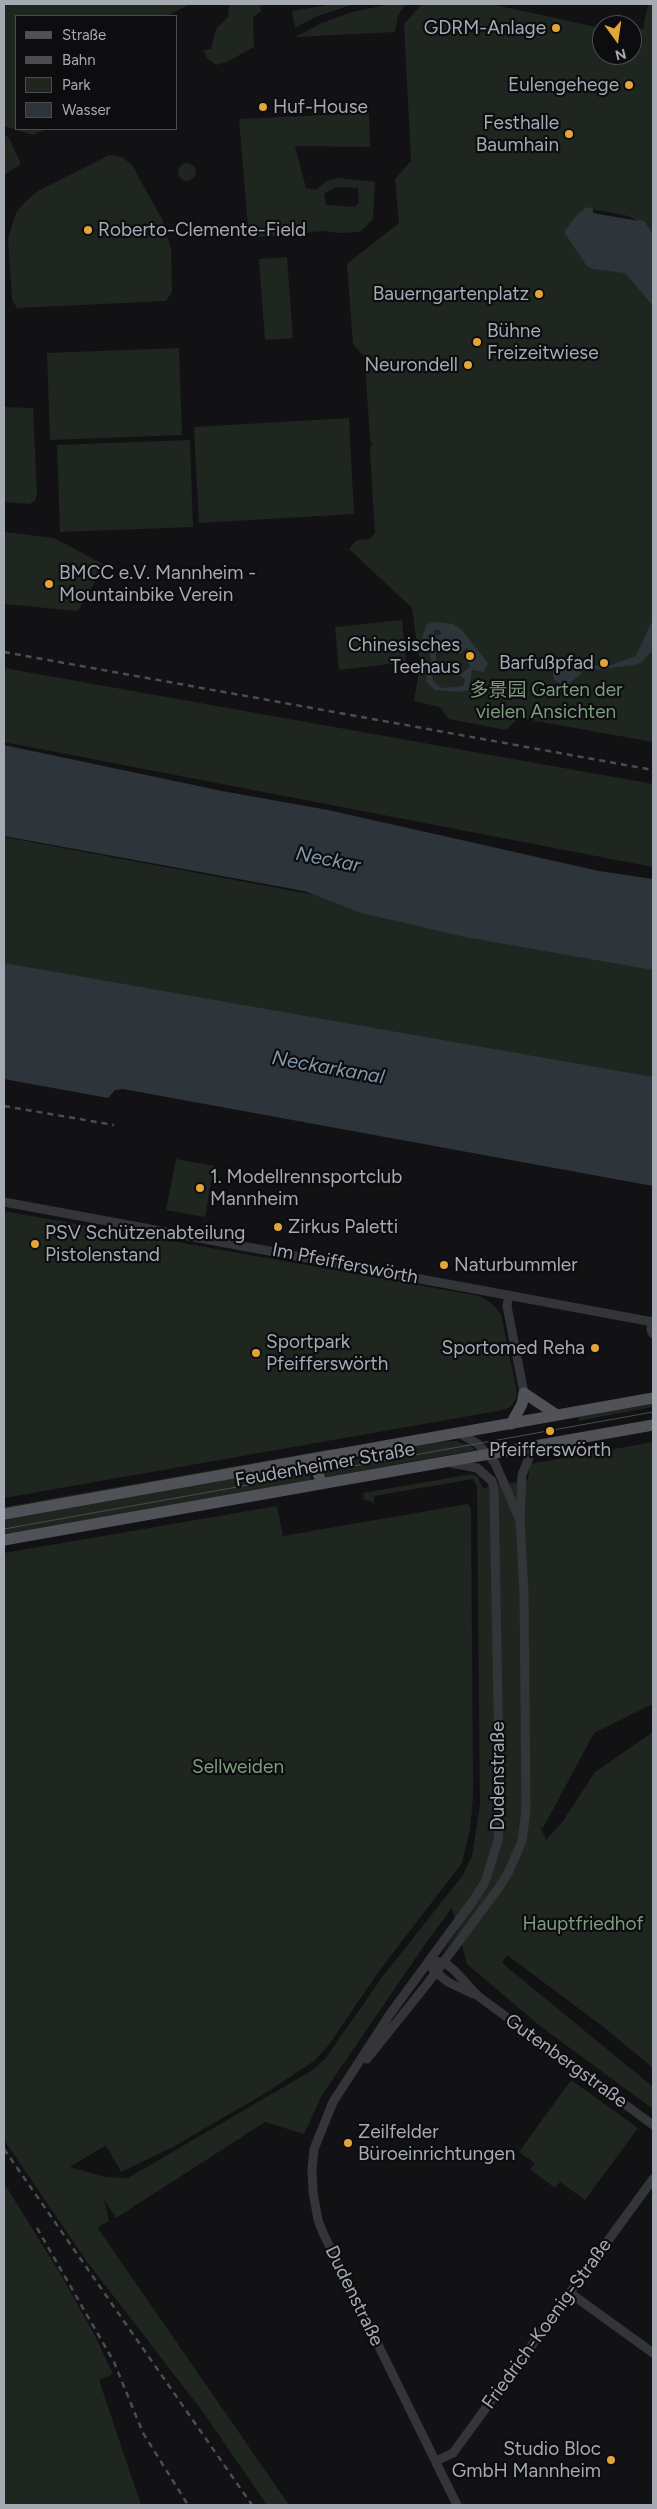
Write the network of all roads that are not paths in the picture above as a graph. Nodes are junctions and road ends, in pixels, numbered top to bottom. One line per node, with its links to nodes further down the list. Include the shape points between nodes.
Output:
1 (4, 1202): 2 (street, Im Pfeifferswörth)
2 (509, 1295): 3 (street, Im Pfeifferswörth); 5 (street, via 507,1306)
3 (653, 1321): 4 (street, Im Pfeifferswörth)
4 (653, 1334)
5 (524, 1393): 7 (main road); 9 (main road)
6 (653, 1398): 7 (main road, Feudenheimer Straße)
7 (557, 1415): 9 (main road, Feudenheimer Straße)
8 (650, 1423): 11 (main road, Feudenheimer Straße)
9 (511, 1424): 10 (main road, Feudenheimer Straße)
10 (459, 1433): 12 (street, Dudenstraße); 13 (main road, Feudenheimer Straße)
11 (534, 1445): 12 (main road, Feudenheimer Straße); 17 (street, Dudenstraße, via 522,1475)
12 (488, 1454): 14 (main road, Feudenheimer Straße); 17 (street, Dudenstraße, via 502,1476)
13 (333, 1456): 15 (main road, via 317,1470); 16 (main road, Feudenheimer Straße)
14 (444, 1462): 15 (main road, Feudenheimer Straße); 19 (street, Dudenstraße, via 477,1468 492,1481 494,1490 500,1818 498,1841 485,1882)
15 (322, 1483): 18 (main road, Feudenheimer Straße)
16 (4, 1514)
17 (520, 1520): 20 (street, Dudenstraße, via 524,1592 526,1810 522,1841 500,1886)
18 (4, 1540)
19 (429, 1961): 20 (street); 21 (street); 23 (street, Dudenstraße)
20 (444, 1962): 21 (street, Dudenstraße); 22 (street, Gutenbergstraße)
21 (435, 1973): 22 (street, Gutenbergstraße); 23 (street, Dudenstraße)
22 (478, 1996): 24 (street, Gutenbergstraße)
23 (348, 2080): 28 (street, Dudenstraße, via 325,2119 314,2149 313,2192 318,2220)
24 (653, 2125)
25 (653, 2179): 26 (street, Friedrich-Koenig-Straße)
26 (570, 2293): 27 (street); 28 (street, Friedrich-Koenig-Straße, via 453,2453)
27 (653, 2353)
28 (436, 2461): 29 (street, Dudenstraße)
29 (457, 2505)

